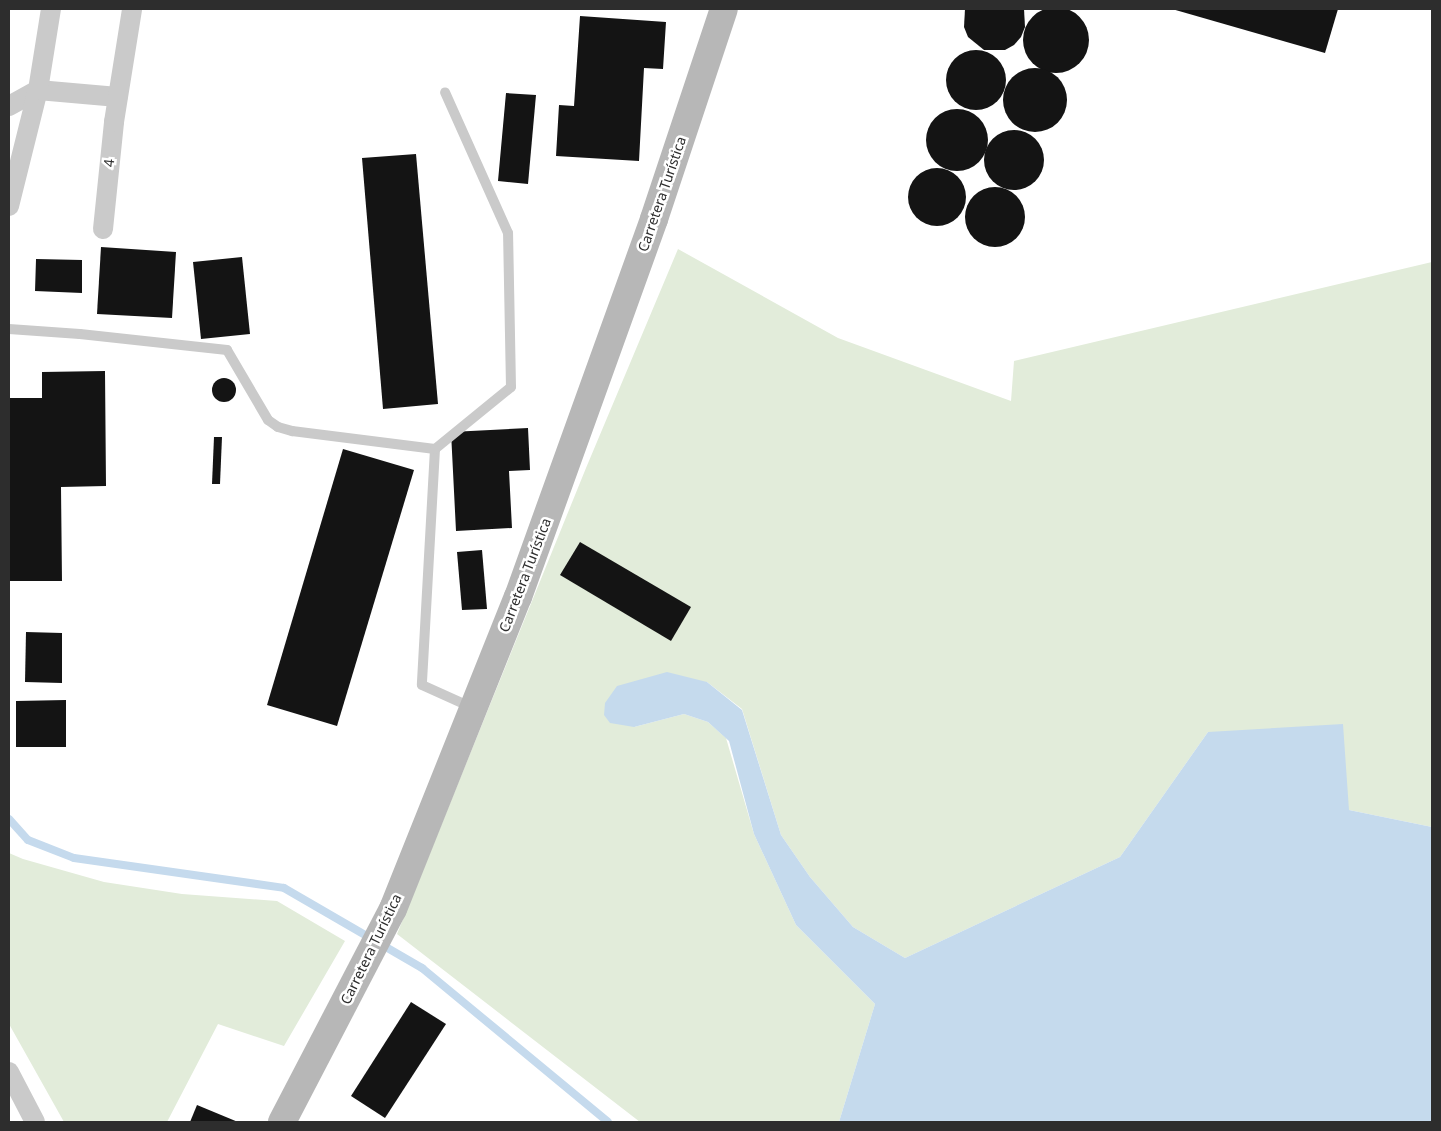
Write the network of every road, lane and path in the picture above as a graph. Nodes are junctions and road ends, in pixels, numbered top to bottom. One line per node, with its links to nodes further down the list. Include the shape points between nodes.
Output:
1 (51, 9): 4 (street)
2 (132, 9): 6 (street, 4)
3 (724, 9): 12 (main road, Carretera Turística, via 648,238 518,597)
4 (38, 90): 6 (street); 7 (street); 8 (street)
5 (445, 92): 11 (lane, via 508,233 511,387)
6 (118, 97): 9 (street, 4)
7 (9, 106)
8 (9, 206)
9 (102, 229)
10 (9, 329): 11 (lane, via 228,350 268,420 278,427)
11 (435, 449): 12 (lane, via 422,685)
12 (473, 708): 15 (main road, Carretera Turística, via 393,909)
13 (9, 1072): 14 (street)
14 (35, 1122)
15 (282, 1122)

